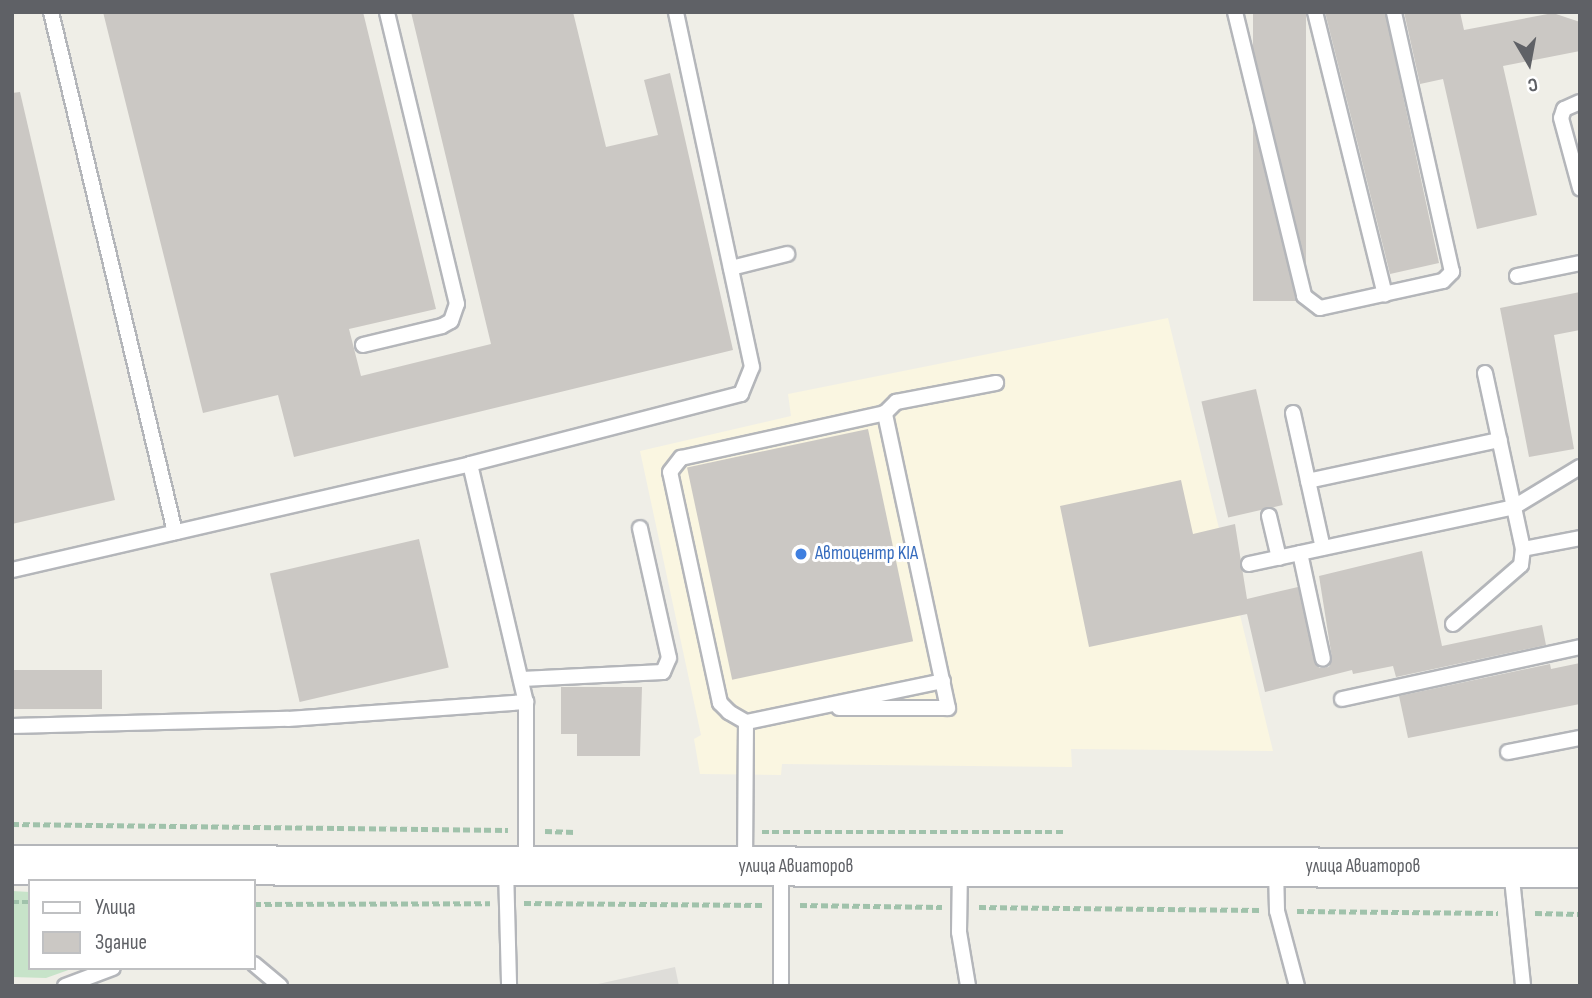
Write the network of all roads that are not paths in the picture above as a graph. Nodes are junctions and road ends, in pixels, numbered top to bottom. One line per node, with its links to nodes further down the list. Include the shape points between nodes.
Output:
1 (51, 12): 26 (lane)
2 (387, 12): 14 (lane, via 457,304 451,321 442,326)
3 (676, 12): 11 (lane)
4 (1235, 12): 13 (lane, via 1304,296 1320,308)
5 (1315, 12): 13 (lane)
6 (1394, 12): 13 (lane, via 1453,260 1443,281)
7 (1580, 102): 8 (lane, via 1564,109 1561,118)
8 (1580, 188)
9 (787, 254): 11 (lane)
10 (1580, 263): 12 (lane)
11 (731, 268): 20 (lane, via 752,367 741,394)
12 (1517, 276)
13 (1385, 294)
14 (363, 345)
15 (1485, 373): 19 (lane)
16 (996, 383): 17 (lane, via 896,402)
17 (885, 413): 38 (lane); 42 (lane, via 673,464 670,482 720,703)
18 (1293, 413): 22 (lane)
19 (1500, 440): 22 (lane); 23 (lane)
20 (470, 464): 26 (lane); 37 (lane)
21 (1580, 467): 23 (lane)
22 (1308, 481): 28 (lane)
23 (1514, 506): 28 (lane); 29 (lane)
24 (1269, 516): 31 (lane)
25 (640, 528): 37 (lane, via 669,658 663,672)
26 (175, 533): 33 (lane)
27 (1580, 538): 29 (lane)
28 (1323, 548): 30 (lane)
29 (1523, 549): 34 (lane, via 1521,565 1511,579)
30 (1300, 553): 31 (lane); 36 (lane)
31 (1279, 558): 32 (lane)
32 (1250, 564)
33 (12, 570)
34 (1453, 624)
35 (1580, 647): 39 (lane)
36 (1323, 660)
37 (522, 679): 40 (lane)
38 (943, 681): 41 (lane); 41 (lane, via 948,708)
39 (1342, 699)
40 (526, 702): 43 (lane, via 288,719); 46 (lane)
41 (807, 708): 42 (lane)
42 (746, 722): 47 (lane)
43 (12, 726)
44 (1580, 738): 45 (lane)
45 (1508, 752)
46 (519, 854): 47 (main road, улица Авиаторов); 53 (main road, улица Авиаторов); 58 (lane, via 506,903)
47 (757, 856): 49 (main road, улица Авиаторов); 59 (lane, via 781,905)
48 (12, 865): 53 (main road, улица Авиаторов)
49 (960, 867): 50 (main road, улица Авиаторов); 60 (lane)
50 (1276, 867): 51 (main road, улица Авиаторов); 61 (lane, via 1277,911)
51 (1511, 868): 52 (main road, улица Авиаторов); 62 (lane, via 1512,913)
52 (1580, 868)
53 (169, 873)
54 (256, 966): 57 (lane)
55 (108, 970): 56 (lane)
56 (65, 986)
57 (281, 986)
58 (509, 986)
59 (781, 986)
60 (968, 986)
61 (1297, 986)
62 (1523, 986)

